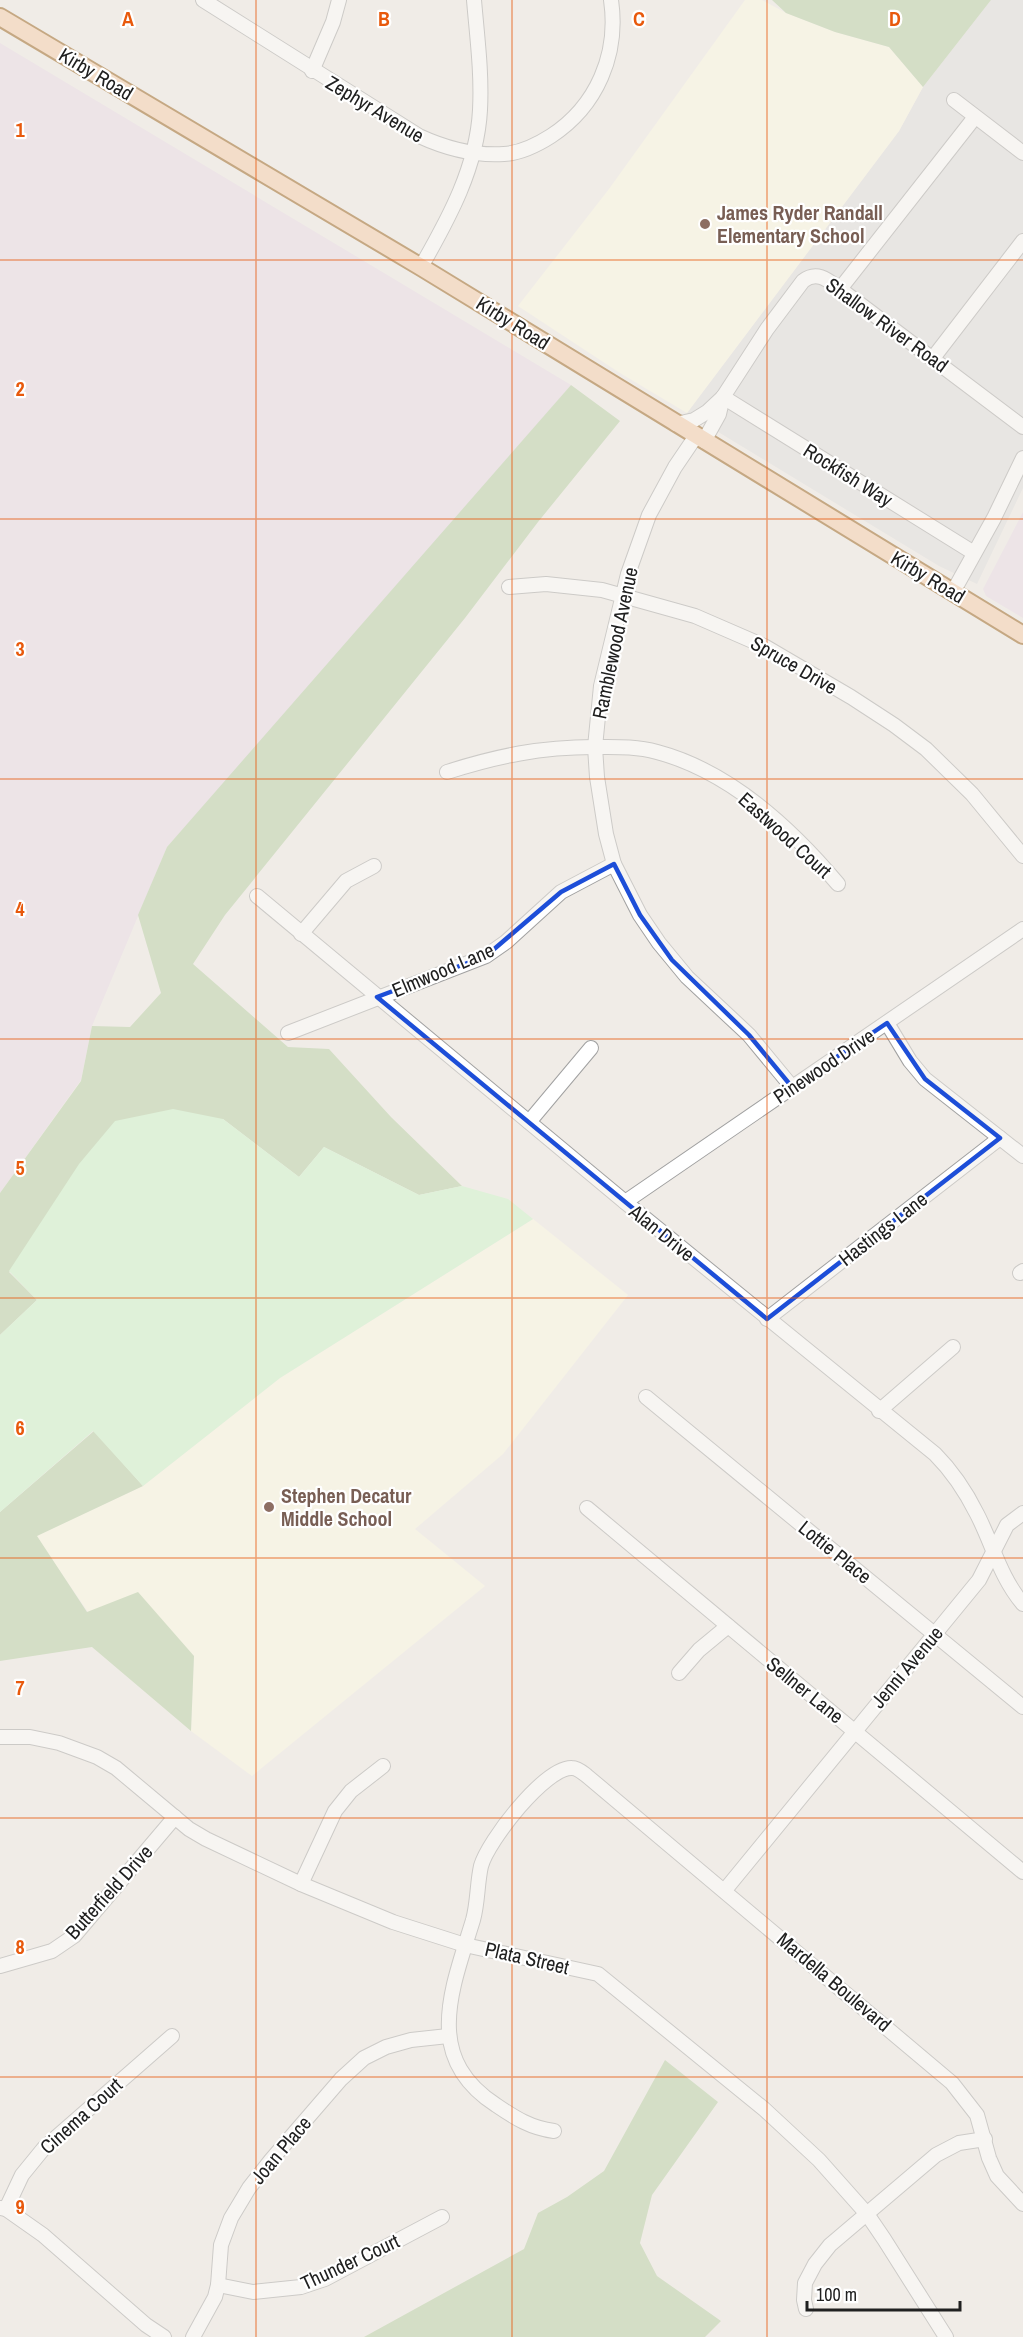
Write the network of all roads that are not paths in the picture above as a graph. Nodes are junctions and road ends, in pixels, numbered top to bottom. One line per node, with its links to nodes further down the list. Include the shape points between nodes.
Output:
1 (203, 0): 6 (street, Zephyr Avenue)
2 (339, 0): 6 (street)
3 (474, 0): 10 (street, via 480,99)
4 (611, 0): 10 (street, Zephyr Avenue, via 613,31 606,67 596,90 578,113 558,131 525,149 504,154)
5 (0, 17): 12 (main road, Kirby Road)
6 (312, 71): 10 (street, Zephyr Avenue, via 419,136 446,148)
7 (954, 100): 8 (street)
8 (975, 117): 9 (street); 13 (street)
9 (1022, 150)
10 (473, 151): 12 (street, via 455,205)
11 (1023, 241): 14 (street)
12 (421, 267): 16 (main road, Kirby Road)
13 (840, 289): 14 (street, Shallow River Road); 15 (street, Shallow River Road, via 822,276 808,276)
14 (933, 358): 17 (street, Shallow River Road)
15 (723, 397): 16 (street, Shallow River Road, via 694,420); 18 (street, Shallow River Road, via 719,414); 20 (street, Rockfish Way)
16 (676, 424): 18 (main road, Kirby Road)
17 (1023, 427)
18 (700, 438): 22 (main road, Kirby Road); 23 (street, Ramblewood Avenue, via 675,467 649,515)
19 (1023, 458): 20 (street)
20 (974, 553): 22 (street)
21 (509, 586): 23 (street, Spruce Drive, via 573,586)
22 (953, 592): 24 (main road, Kirby Road)
23 (623, 595): 25 (street, Ramblewood Avenue, via 601,686); 27 (street, Spruce Drive, via 740,634 780,654 894,725 955,776)
24 (1023, 635)
25 (595, 747): 26 (street, Eastwood Court, via 518,752); 28 (street, Ramblewood Avenue, via 602,813); 30 (street, Eastwood Court, via 656,751 707,772 766,812)
26 (447, 772)
27 (1023, 856)
28 (614, 864): 34 (street, Elmwood Lane, via 561,892 486,956); 38 (street, Ramblewood Avenue, via 640,915 672,960 749,1035)
29 (374, 866): 33 (street, via 346,881)
30 (838, 884)
31 (257, 896): 33 (street, Alan Drive)
32 (1023, 929): 35 (street, Pinewood Drive)
33 (302, 934): 34 (street, Alan Drive)
34 (377, 997): 36 (street, Elmwood Lane); 39 (street, Alan Drive)
35 (887, 1023): 38 (street, Pinewood Drive); 40 (street, via 925,1079)
36 (288, 1033)
37 (591, 1048): 39 (street)
38 (792, 1087): 42 (street, Pinewood Drive)
39 (529, 1122): 42 (street, Alan Drive)
40 (1000, 1138): 41 (street); 43 (street, Hastings Lane)
41 (1023, 1155)
42 (625, 1202): 43 (street, Alan Drive)
43 (767, 1319): 46 (street, Alan Drive)
44 (953, 1347): 46 (street)
45 (646, 1397): 52 (street, Lottie Place)
46 (879, 1411): 49 (street, Alan Drive, via 935,1454 951,1472 978,1514)
47 (587, 1508): 51 (street, Sellner Lane)
48 (1023, 1513): 49 (street, Jenni Avenue, via 1007,1525)
49 (994, 1553): 50 (street, Alan Drive, via 1006,1583); 52 (street, Jenni Avenue, via 979,1580)
50 (1023, 1604)
51 (728, 1626): 53 (street); 55 (street, Sellner Lane)
52 (934, 1634): 54 (street, Lottie Place); 55 (street, Jenni Avenue)
53 (679, 1673)
54 (1023, 1707)
55 (854, 1730): 59 (street, Sellner Lane); 61 (street, Jenni Avenue)
56 (0, 1737): 58 (street, Plata Street, via 30,1737 97,1757)
57 (384, 1766): 60 (street, via 351,1791 335,1811)
58 (176, 1817): 60 (street, Plata Street, via 227,1851); 63 (street, Butterfield Drive, via 74,1936 52,1951)
59 (1023, 1872)
60 (301, 1884): 62 (street, Plata Street, via 393,1922)
61 (725, 1890): 62 (street, Mardella Boulevard, via 577,1769 565,1768 521,1806 486,1854 477,1907); 67 (street, Mardella Boulevard, via 952,2083 977,2115)
62 (465, 1945): 65 (street, Mardella Boulevard, via 450,2001); 70 (street, Plata Street, via 598,1974 784,2127)
63 (0, 1966)
64 (172, 2036): 69 (street, Cinema Court, via 44,2148)
65 (448, 2036): 66 (street, via 458,2067 483,2097 524,2124); 72 (street, Joan Place, via 386,2047 364,2058 342,2079 249,2188 221,2244)
66 (554, 2131)
67 (985, 2139): 68 (street, Mardella Boulevard, via 997,2176); 70 (street, via 959,2143 942,2151)
68 (1023, 2204)
69 (3, 2208): 74 (street, via 43,2235)
70 (867, 2214): 73 (street, via 830,2245 815,2264 804,2290); 76 (street, Plata Street)
71 (442, 2217): 72 (street, Thunder Court, via 301,2287 253,2292)
72 (218, 2285): 75 (street, Joan Place, via 210,2310)
73 (806, 2309)
74 (164, 2337)
75 (194, 2337)
76 (946, 2337)

